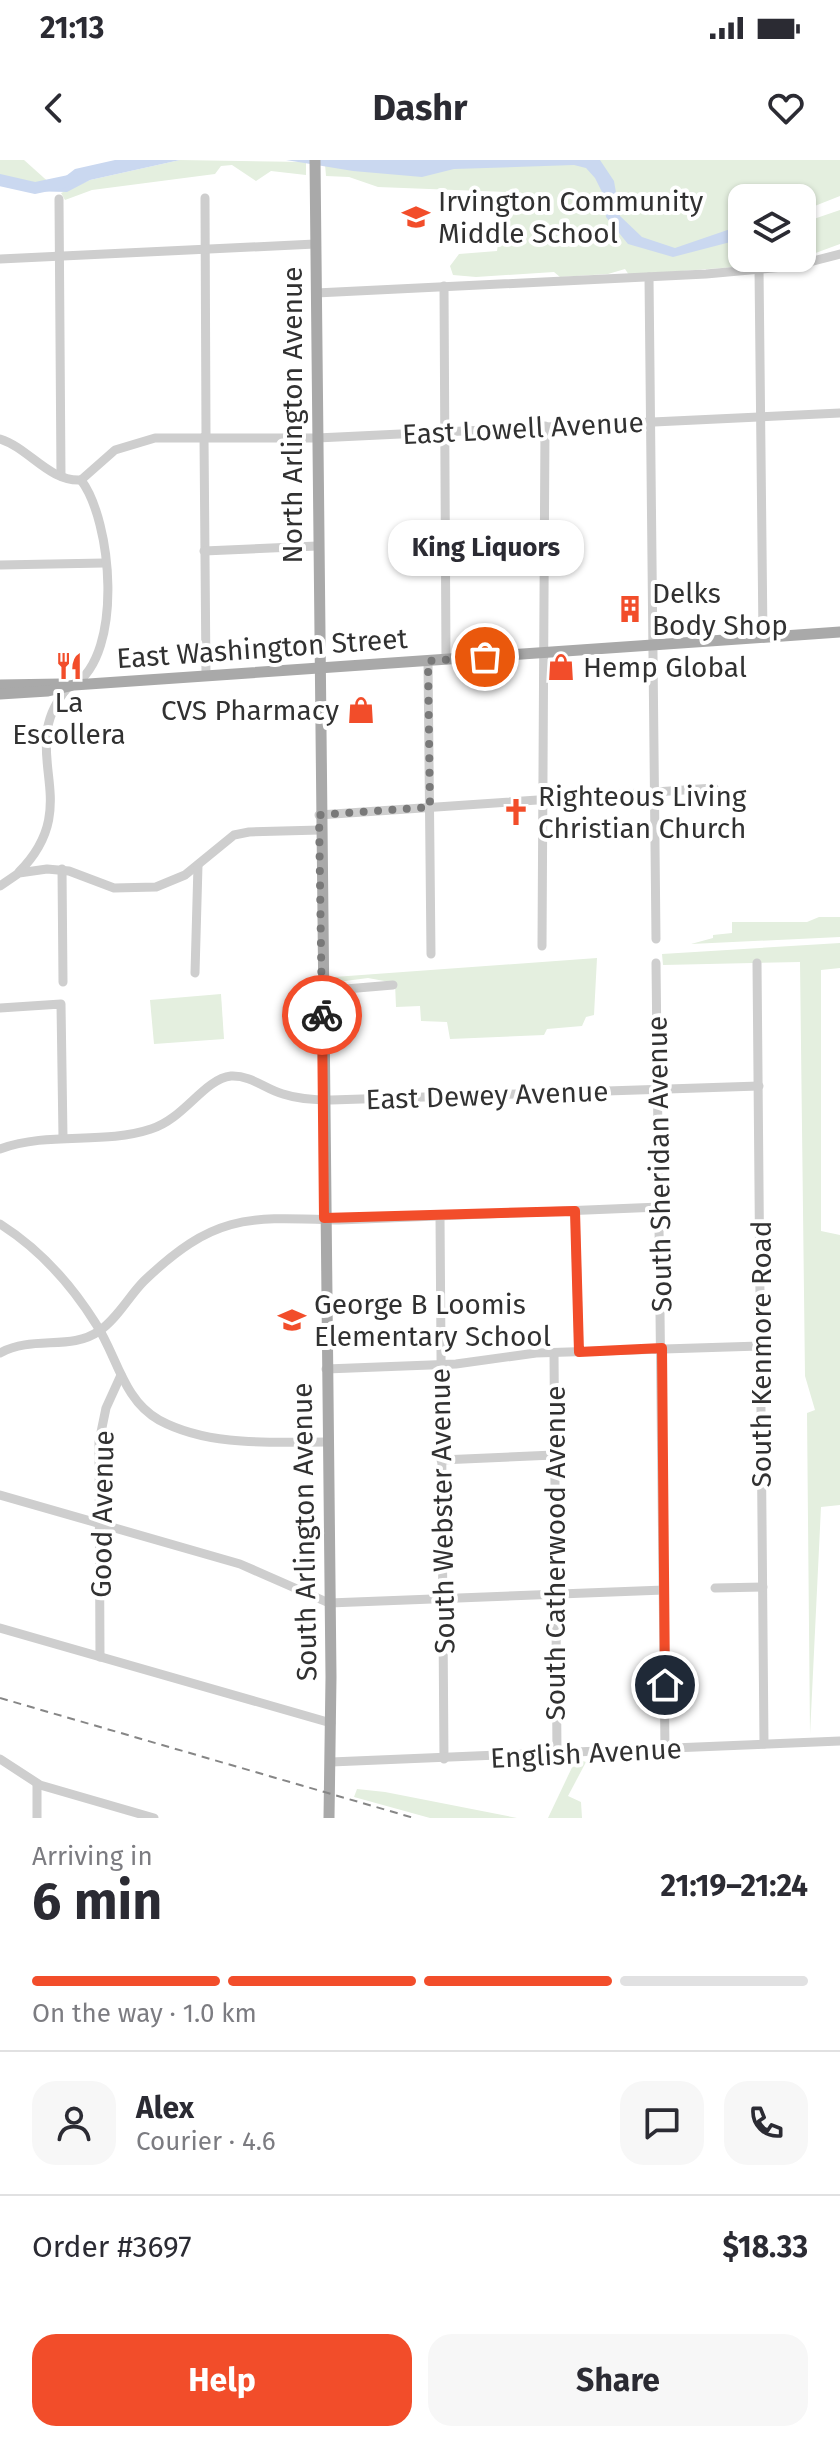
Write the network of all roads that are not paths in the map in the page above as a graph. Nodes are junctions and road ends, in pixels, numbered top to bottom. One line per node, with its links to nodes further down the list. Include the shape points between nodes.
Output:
1 (315, 163): 4 (main road, North Arlington Avenue)
2 (205, 198): 5 (street)
3 (59, 199): 7 (street)
4 (315, 244): 5 (street); 14 (main road, North Arlington Avenue)
5 (205, 250): 7 (street); 20 (street)
6 (840, 254): 9 (street)
7 (59, 256): 8 (street); 23 (street)
8 (0, 259)
9 (816, 261)
10 (728, 271): 12 (street)
11 (759, 272): 16 (street)
12 (649, 277): 13 (street); 17 (street)
13 (444, 286): 14 (street); 19 (street)
14 (316, 293): 21 (main road, North Arlington Avenue)
15 (840, 413): 16 (street, East Lowell Avenue)
16 (760, 416): 17 (street, East Lowell Avenue); 30 (street)
17 (650, 422): 18 (street, East Lowell Avenue); 31 (street)
18 (545, 426): 19 (street, East Lowell Avenue); 32 (street)
19 (443, 431): 21 (street, East Lowell Avenue); 33 (street)
20 (205, 437): 21 (street, East Lowell Avenue); 24 (street, East Lowell Avenue, via 132,443 110,454); 26 (street)
21 (317, 438): 25 (main road, North Arlington Avenue)
22 (0, 439): 23 (street)
23 (61, 476): 24 (street)
24 (81, 480): 27 (street, via 99,515)
25 (317, 546): 26 (street); 35 (main road, North Arlington Avenue)
26 (204, 551): 36 (street)
27 (104, 563): 28 (street); 38 (street, via 104,641 93,666)
28 (0, 565)
29 (840, 632): 30 (main road, East Washington Street)
30 (763, 638): 31 (main road, East Washington Street)
31 (653, 646): 32 (main road, East Washington Street); 41 (street)
32 (543, 653): 33 (main road, East Washington Street); 42 (street)
33 (446, 660): 34 (main road, East Washington Street)
34 (428, 661): 35 (main road, East Washington Street); 43 (street)
35 (318, 669): 36 (main road, East Washington Street); 44 (main road, South Arlington Avenue)
36 (206, 676): 38 (main road, East Washington Street)
37 (0, 685): 38 (main road, East Washington Street)
38 (72, 685): 39 (main road, East Washington Street); 48 (street, via 51,713 45,733 53,790 50,821 37,852)
39 (0, 694)
40 (714, 788): 41 (street)
41 (655, 792): 42 (street); 50 (street)
42 (542, 800): 43 (street); 51 (street)
43 (430, 807): 44 (street); 52 (street)
44 (319, 815): 45 (main road, South Arlington Avenue)
45 (320, 830): 46 (street, via 240,833); 58 (main road, South Arlington Avenue)
46 (198, 865): 47 (street, via 173,881 135,890); 55 (street)
47 (62, 869): 48 (street); 56 (street)
48 (19, 873): 49 (street)
49 (0, 886)
50 (656, 939)
51 (542, 946)
52 (431, 954)
53 (656, 963): 61 (street, South Sheridan Avenue)
54 (757, 963): 60 (street, South Kenmore Road)
55 (195, 973)
56 (63, 982)
57 (393, 985): 58 (street)
58 (322, 991): 62 (main road, South Arlington Avenue)
59 (0, 1008): 63 (street, via 61,1004)
60 (759, 1086): 61 (street, East Dewey Avenue); 71 (street, South Kenmore Road)
61 (658, 1088): 62 (street, East Dewey Avenue); 65 (street, South Sheridan Avenue)
62 (323, 1100): 63 (street, East Dewey Avenue, via 227,1077 153,1129); 68 (main road, South Arlington Avenue)
63 (63, 1137): 64 (street, East Dewey Avenue)
64 (0, 1149)
65 (660, 1207): 66 (street); 72 (street, South Sheridan Avenue)
66 (575, 1211): 67 (street); 73 (street, South Catherwood Avenue)
67 (440, 1216): 68 (street); 76 (street, South Webster Avenue)
68 (324, 1218): 70 (street, via 258,1217 214,1230 153,1273); 77 (main road, South Arlington Avenue)
69 (0, 1224): 70 (street, via 52,1266)
70 (100, 1330): 74 (street, via 76,1340 29,1342); 78 (street)
71 (760, 1346): 72 (street); 84 (street, South Kenmore Road)
72 (662, 1348): 73 (street); 86 (street, South Sheridan Avenue)
73 (579, 1352): 75 (street)
74 (0, 1353)
75 (554, 1353): 76 (street); 80 (street, South Catherwood Avenue)
76 (440, 1365): 77 (street); 81 (street, South Webster Avenue)
77 (326, 1369): 79 (main road, South Arlington Avenue)
78 (121, 1375): 79 (street, via 136,1400 165,1423 238,1441); 83 (street, Good Avenue, via 100,1430)
79 (327, 1442): 89 (main road, South Arlington Avenue)
80 (554, 1455): 81 (street); 87 (street, South Catherwood Avenue)
81 (441, 1460): 88 (street, South Webster Avenue)
82 (0, 1495): 83 (street)
83 (100, 1524): 89 (street, via 240,1564); 91 (street, Good Avenue)
84 (763, 1587): 85 (street); 94 (street, South Kenmore Road)
85 (715, 1588)
86 (664, 1590): 87 (street); 95 (street, South Sheridan Avenue)
87 (555, 1595): 88 (street); 96 (street, South Catherwood Avenue)
88 (443, 1599): 89 (street); 98 (street, South Webster Avenue)
89 (329, 1603): 92 (main road, South Arlington Avenue)
90 (0, 1628): 91 (street)
91 (100, 1657): 92 (street)
92 (331, 1723): 99 (main road, South Arlington Avenue)
93 (840, 1741): 94 (street, English Avenue)
94 (764, 1744): 95 (street, English Avenue)
95 (665, 1749): 96 (street, English Avenue)
96 (557, 1754): 98 (street, English Avenue)
97 (0, 1759): 100 (street)
98 (444, 1759): 99 (street, English Avenue)
99 (331, 1762): 103 (main road, South Arlington Avenue)
100 (37, 1784): 101 (street); 102 (street)
101 (37, 1818)
102 (154, 1818)
103 (329, 1818)

